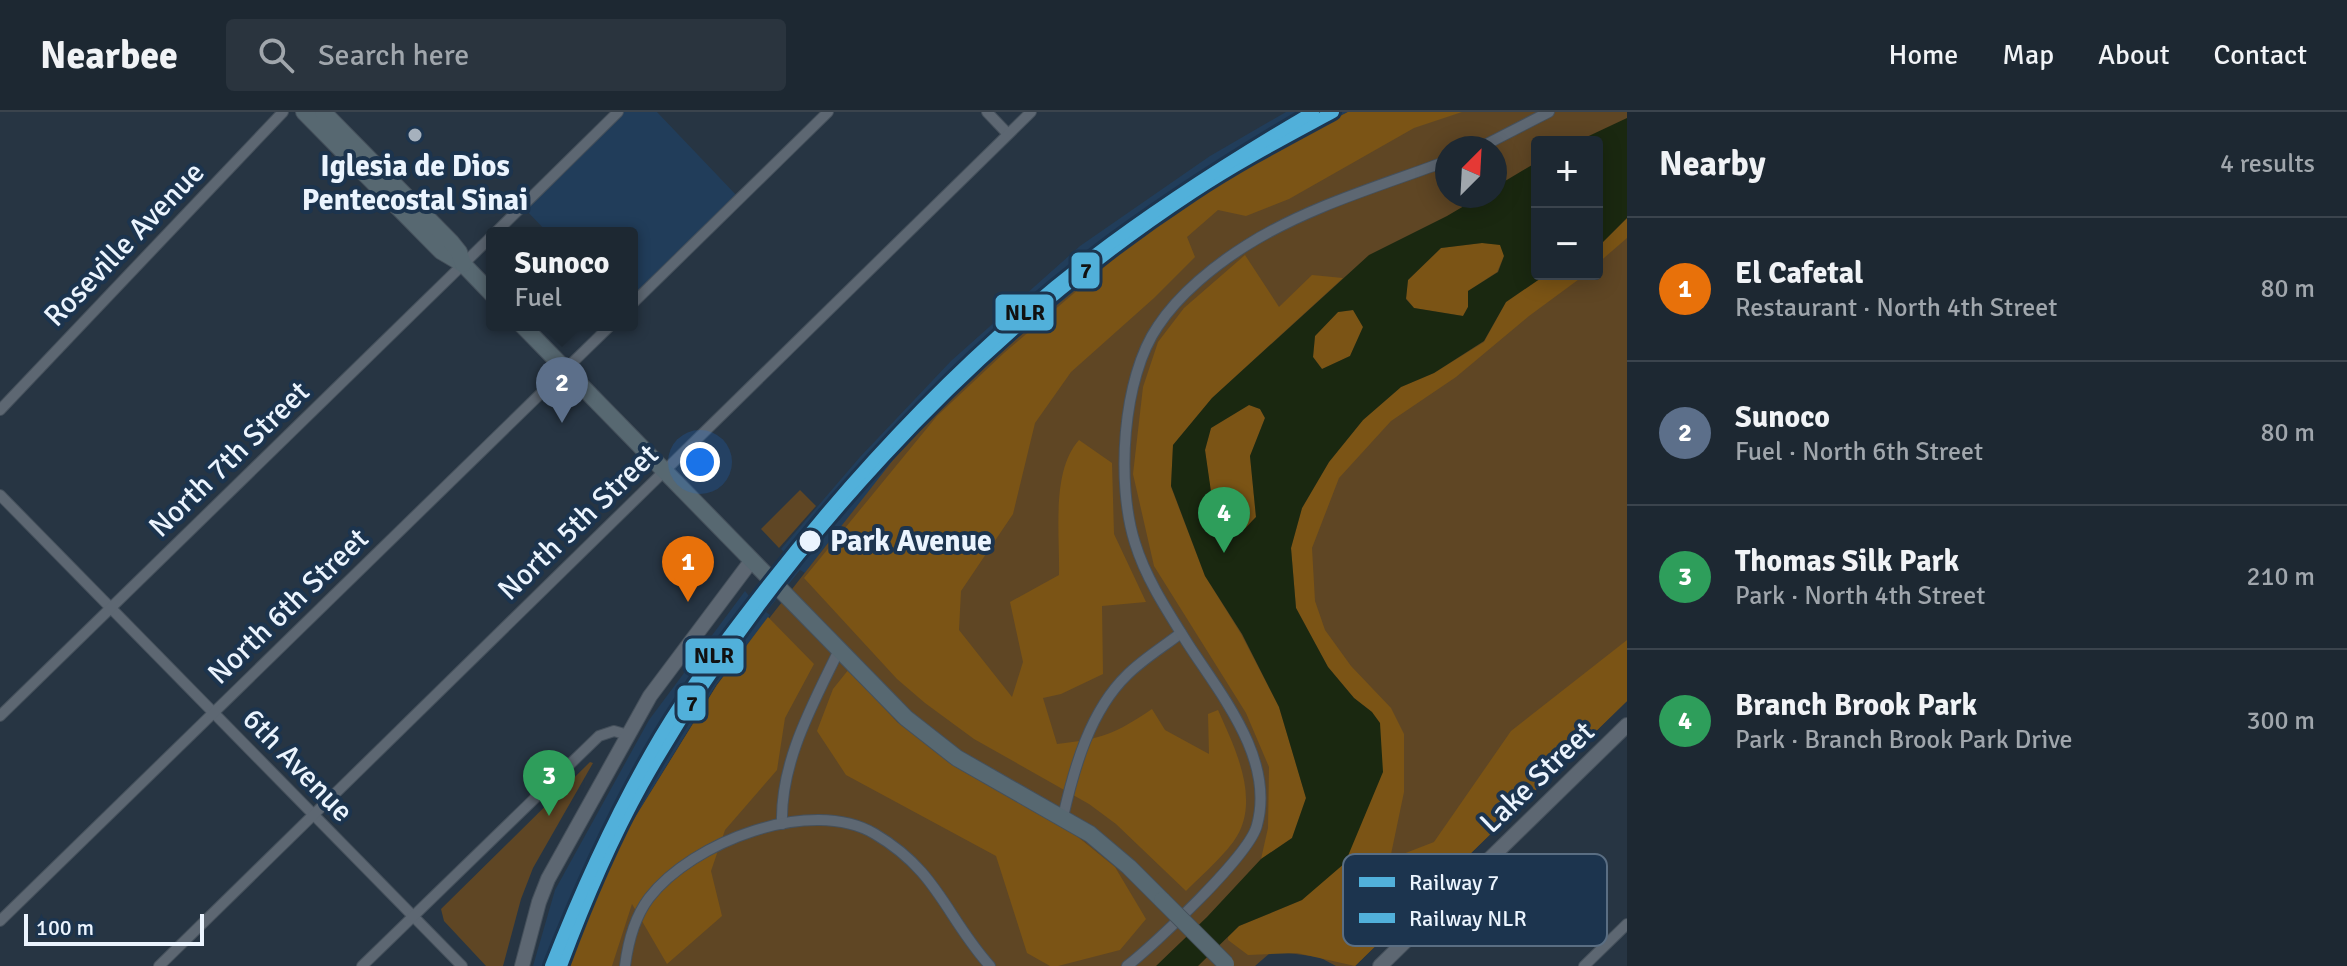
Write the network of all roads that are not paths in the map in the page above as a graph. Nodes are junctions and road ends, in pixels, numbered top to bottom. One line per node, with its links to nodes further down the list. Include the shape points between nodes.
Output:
1 (283, 112): 20 (street, Roseville Avenue)
2 (304, 112): 14 (main road, via 441,251)
3 (323, 112): 14 (main road, via 451,242)
4 (618, 112): 12 (street, North 7th Street)
5 (828, 112): 16 (street)
6 (987, 112): 9 (street)
7 (1031, 112): 9 (street, North 5th Street)
8 (1549, 112): 10 (street)
9 (1008, 134): 21 (street, North 5th Street)
10 (1502, 136)
11 (1435, 166): 25 (street, via 1256,239 1193,288 1153,333 1128,414 1127,507 1139,556)
12 (500, 227)
13 (486, 241): 14 (street, North 7th Street)
14 (463, 264): 15 (main road); 24 (street, North 7th Street)
15 (486, 288)
16 (638, 298)
17 (528, 331): 19 (main road)
18 (605, 331): 19 (street, North 6th Street)
19 (565, 369): 21 (main road); 27 (street, North 6th Street)
20 (0, 410)
21 (665, 471): 23 (main road); 31 (street, North 5th Street)
22 (0, 495): 24 (street, 6th Avenue)
23 (756, 564): 26 (main road); 30 (main road, via 654,690)
24 (111, 608): 27 (street, 6th Avenue); 28 (street, North 7th Street)
25 (1181, 633): 32 (street, via 1128,674 1111,695 1087,736); 48 (street, via 1245,737 1258,778 1258,820 1254,835 1230,866)
26 (839, 650): 32 (main road, via 944,749); 33 (street, via 789,769)
27 (213, 712): 31 (street, 6th Avenue); 36 (street, North 6th Street)
28 (0, 716)
29 (1627, 725): 34 (main road, Lake Street)
30 (628, 735): 35 (street, via 614,731 599,736); 45 (main road, via 548,879)
31 (314, 815): 35 (street, 6th Avenue); 42 (street, North 5th Street)
32 (1063, 817): 41 (main road, bridge, via 1119,858)
33 (782, 824): 46 (street, via 730,840 664,881 638,916); 47 (street, via 848,823 886,841 930,879)
34 (1495, 854)
35 (413, 917): 43 (street); 44 (street, 6th Avenue)
36 (0, 921)
37 (1627, 924): 38 (street)
38 (1607, 944)
39 (1400, 946): 49 (main road, Lake Street)
40 (1604, 946): 50 (street)
41 (1226, 965)
42 (159, 966)
43 (362, 966)
44 (462, 966)
45 (522, 966)
46 (625, 966)
47 (990, 966)
48 (1127, 966)
49 (1380, 966)
50 (1584, 966)

